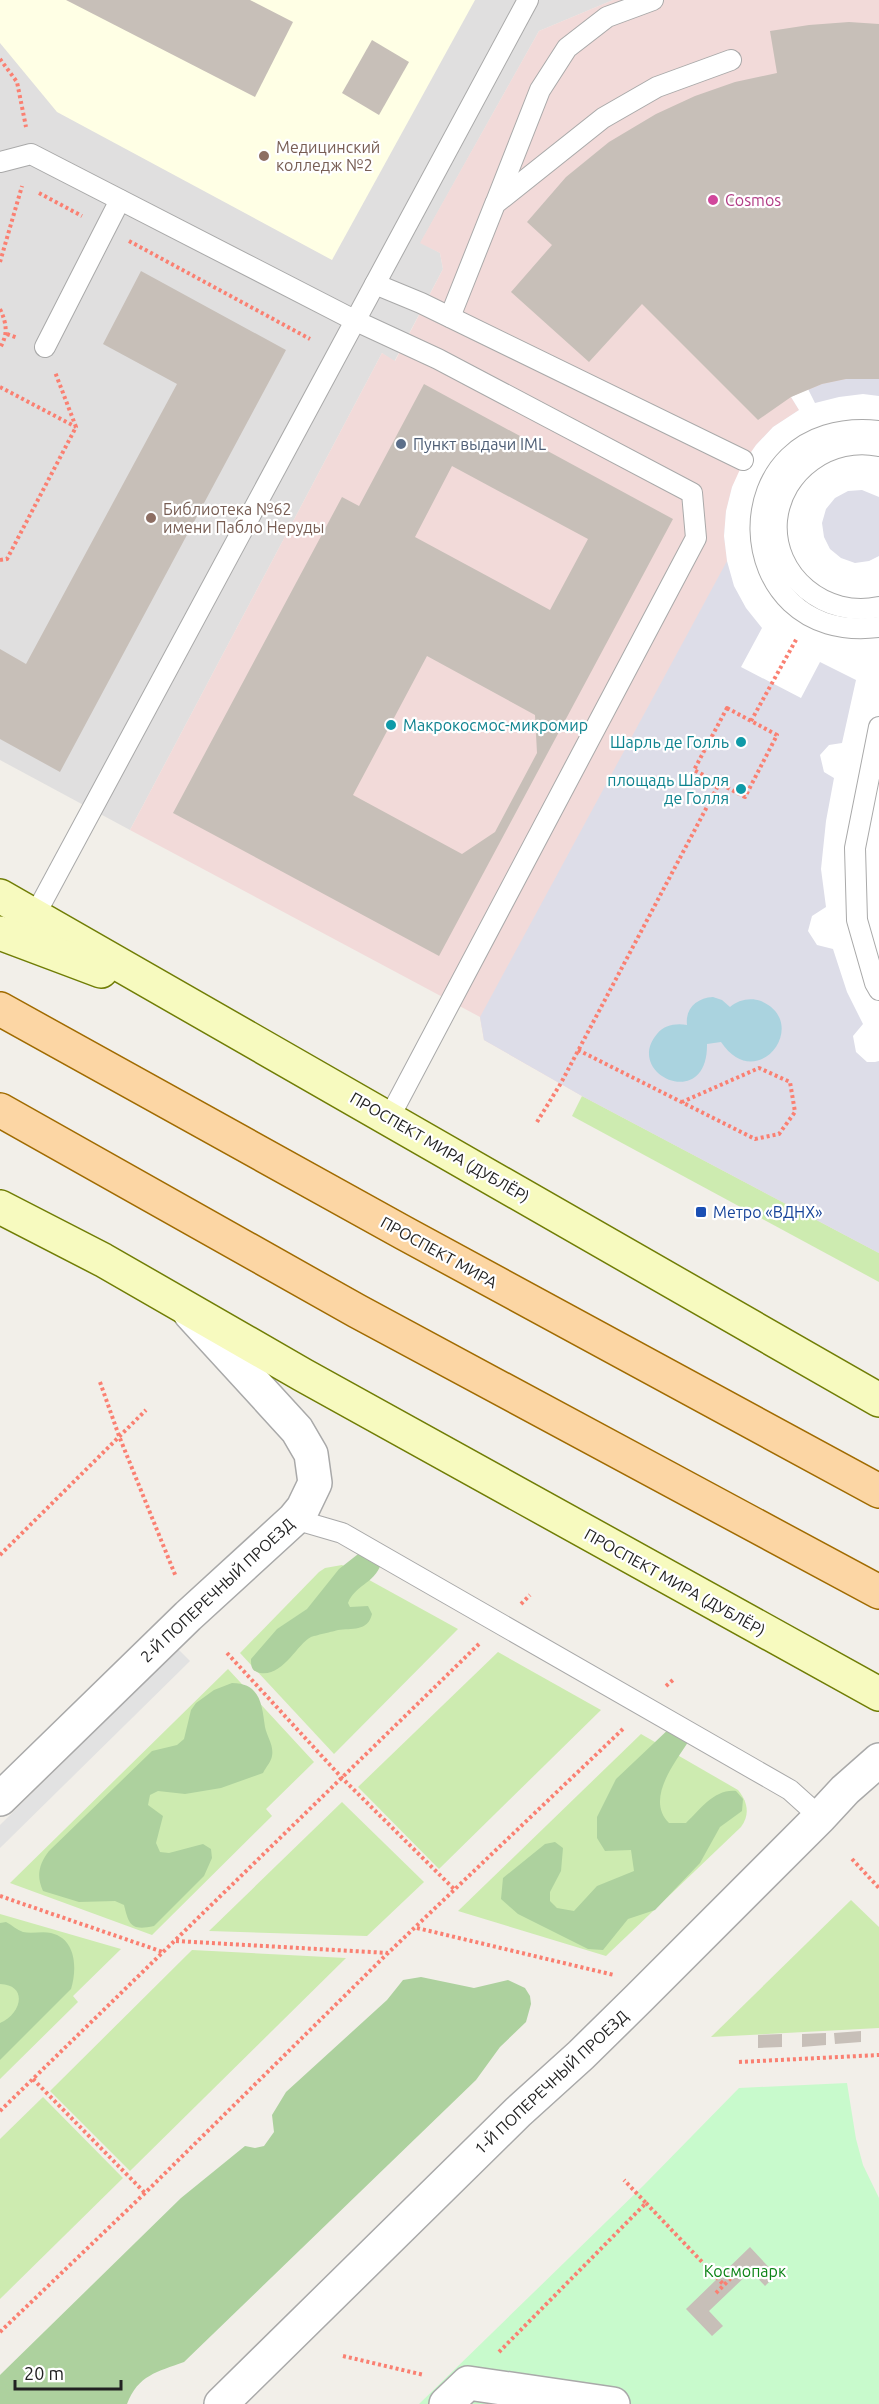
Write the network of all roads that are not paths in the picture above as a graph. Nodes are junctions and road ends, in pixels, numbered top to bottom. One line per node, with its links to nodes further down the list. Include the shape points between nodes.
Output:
1 (528, 0): 7 (lane)
2 (652, 0): 6 (lane, via 607,17 567,48 540,90)
3 (731, 60): 6 (lane, via 657,87 603,118)
4 (0, 162): 5 (lane, via 31,154)
5 (120, 200): 9 (lane); 10 (lane)
6 (495, 204): 8 (lane)
7 (375, 284): 8 (lane); 9 (lane)
8 (450, 317): 13 (lane)
9 (356, 321): 18 (lane); 24 (lane, via 438,359 692,493 696,538)
10 (45, 347)
11 (879, 430): 15 (lane, via 856,428 809,441 775,475 764,497 760,520 760,544 767,567 778,588 795,606 837,627)
12 (879, 446): 14 (lane, via 849,444 815,457 795,477 777,520 783,556 803,587 835,606)
13 (743, 460)
14 (879, 607)
15 (879, 627)
16 (879, 728): 20 (lane, via 855,848 857,920)
17 (0, 896): 18 (main road, ПРОСПЕКТ МИРА (ДУБЛЁР))
18 (35, 915): 21 (main road, ПРОСПЕКТ МИРА (ДУБЛЁР))
19 (0, 933): 21 (main road)
20 (879, 990)
21 (193, 1005): 24 (main road, ПРОСПЕКТ МИРА (ДУБЛЁР))
22 (0, 1009): 30 (main road, ПРОСПЕКТ МИРА)
23 (0, 1110): 32 (main road, via 357,1311)
24 (389, 1118): 29 (main road, ПРОСПЕКТ МИРА (ДУБЛЁР))
25 (0, 1185): 27 (main road)
26 (0, 1207): 27 (main road, ПРОСПЕКТ МИРА (ДУБЛЁР))
27 (103, 1260): 28 (main road, ПРОСПЕКТ МИРА (ДУБЛЁР))
28 (183, 1305): 31 (street, 2-Й ПОПЕРЕЧНЫЙ ПРОЕЗД, via 297,1430 311,1454 315,1483); 33 (main road, ПРОСПЕКТ МИРА (ДУБЛЁР))
29 (879, 1400)
30 (879, 1491)
31 (294, 1519): 35 (street, 2-Й ПОПЕРЕЧНЫЙ ПРОЕЗД); 36 (lane, via 342,1533 790,1790)
32 (879, 1592)
33 (879, 1695)
34 (879, 1760): 36 (street, 1-Й ПОПЕРЕЧНЫЙ ПРОЕЗД)
35 (0, 1799)
36 (820, 1817): 38 (street, 1-Й ПОПЕРЕЧНЫЙ ПРОЕЗД, via 606,2031 518,2112)
37 (457, 2393): 39 (street)
38 (221, 2404)
39 (613, 2404)

